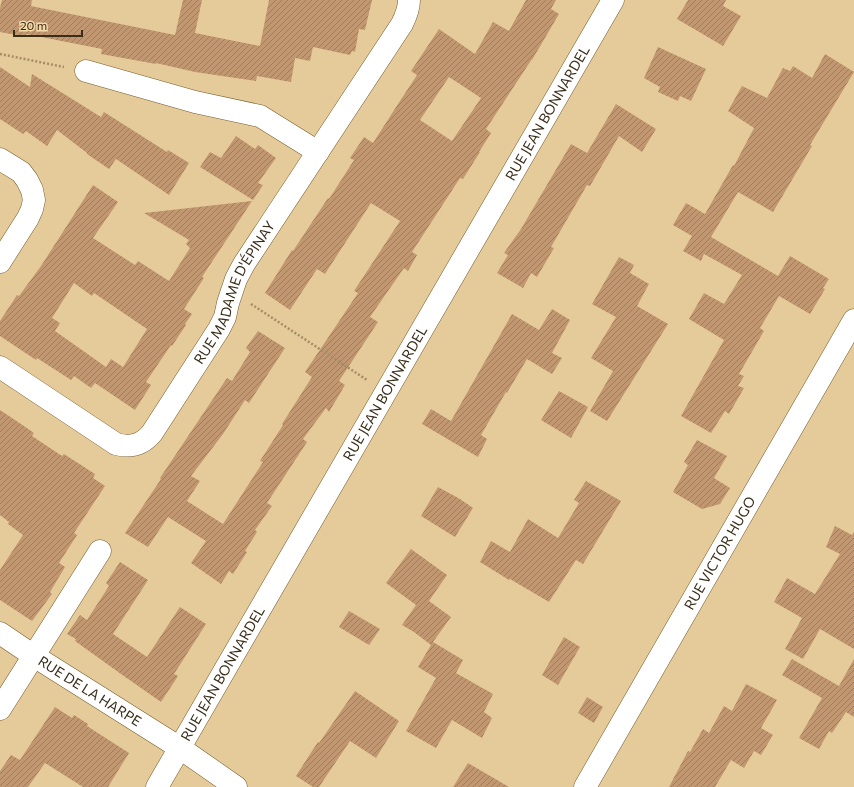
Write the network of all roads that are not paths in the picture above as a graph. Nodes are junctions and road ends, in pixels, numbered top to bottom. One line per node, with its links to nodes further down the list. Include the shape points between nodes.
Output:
1 (409, 0): 4 (street, RUE MADAME D'ÉPINAY, via 402,24)
2 (613, 0): 13 (street, RUE JEAN BONNARDEL)
3 (86, 71): 4 (street, via 195,102 260,116)
4 (318, 152): 8 (street, RUE MADAME D'ÉPINAY, via 244,264 236,279 219,329 146,440 131,446 116,444)
5 (0, 159): 6 (street, via 21,172 32,190 34,200 28,218)
6 (0, 262)
7 (854, 320): 16 (street, RUE VICTOR HUGO)
8 (0, 367)
9 (100, 551): 11 (street)
10 (0, 633): 11 (street, RUE DE LA HARPE)
11 (34, 656): 12 (street); 13 (street, RUE DE LA HARPE)
12 (0, 709)
13 (180, 748): 14 (street, RUE JEAN BONNARDEL); 15 (street, RUE DE LA HARPE)
14 (157, 787)
15 (236, 787)
16 (585, 787)

